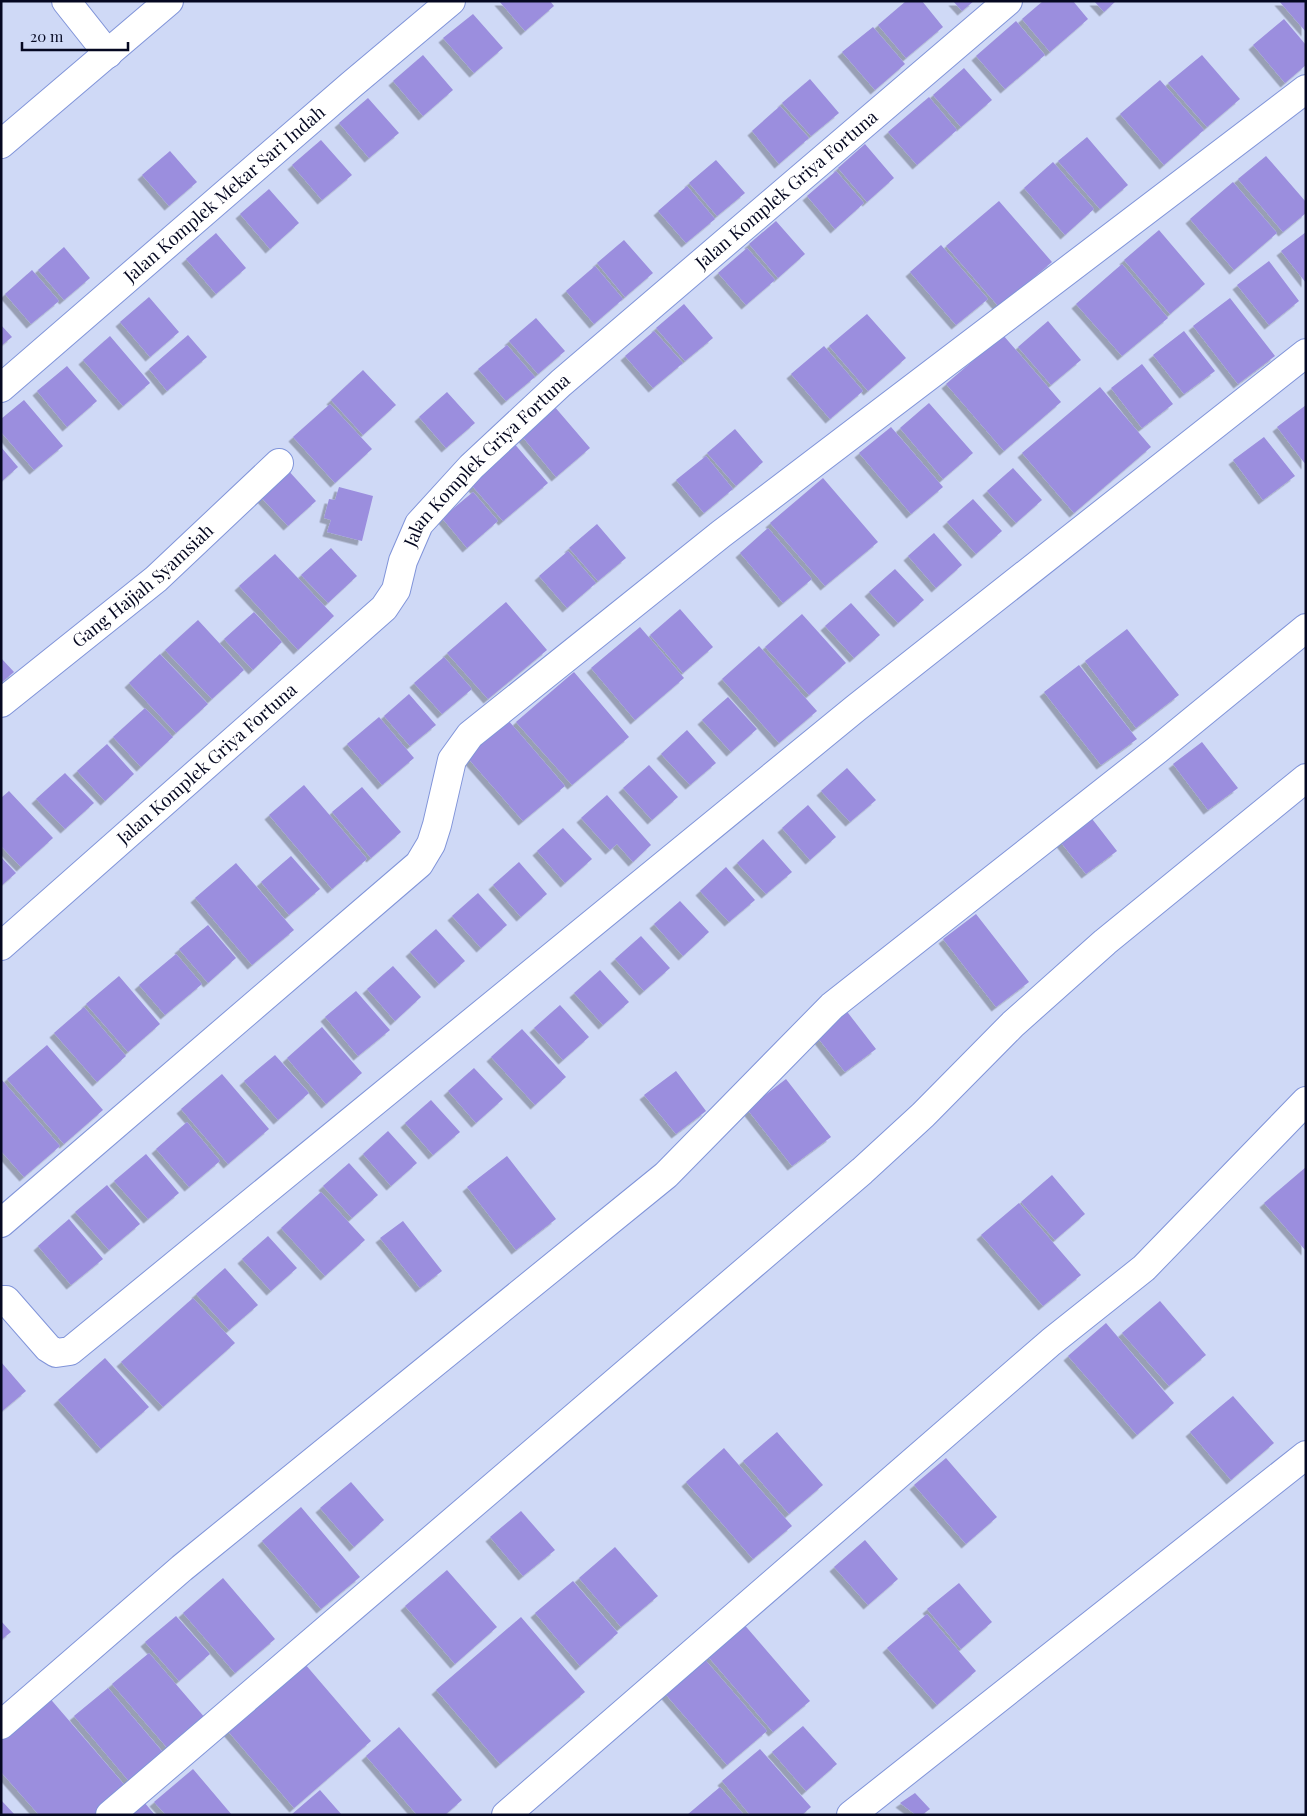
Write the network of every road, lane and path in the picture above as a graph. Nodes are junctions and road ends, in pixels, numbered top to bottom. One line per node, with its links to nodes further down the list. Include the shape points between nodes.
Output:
1 (66, 1): 5 (street)
2 (169, 1): 5 (street)
3 (451, 1): 9 (street, Jalan Komplek Mekar Sari Indah)
4 (1008, 1): 14 (street, Jalan Komplek Griya Fortuna, via 561,383 471,467 419,524 403,561 396,590 384,608)
5 (108, 54): 7 (street)
6 (1306, 89): 16 (street, via 721,534 470,735 452,760 431,844 419,864)
7 (1, 144)
8 (1306, 353): 17 (street, via 840,721 70,1350 56,1354 6,1300)
9 (1, 388)
10 (279, 464): 12 (street, Gang Hajjah Syamsiah, via 156,579)
11 (1306, 628): 19 (street, via 832,1006 666,1176 189,1562)
12 (1, 703)
13 (1306, 778): 20 (street, via 1105,942 1013,1024 862,1171)
14 (1, 946)
15 (1306, 1101): 21 (street, via 1144,1268 1051,1342)
16 (1, 1223)
17 (1, 1300)
18 (1306, 1455): 22 (street)
19 (1, 1725)
20 (110, 1815)
21 (506, 1815)
22 (851, 1815)

